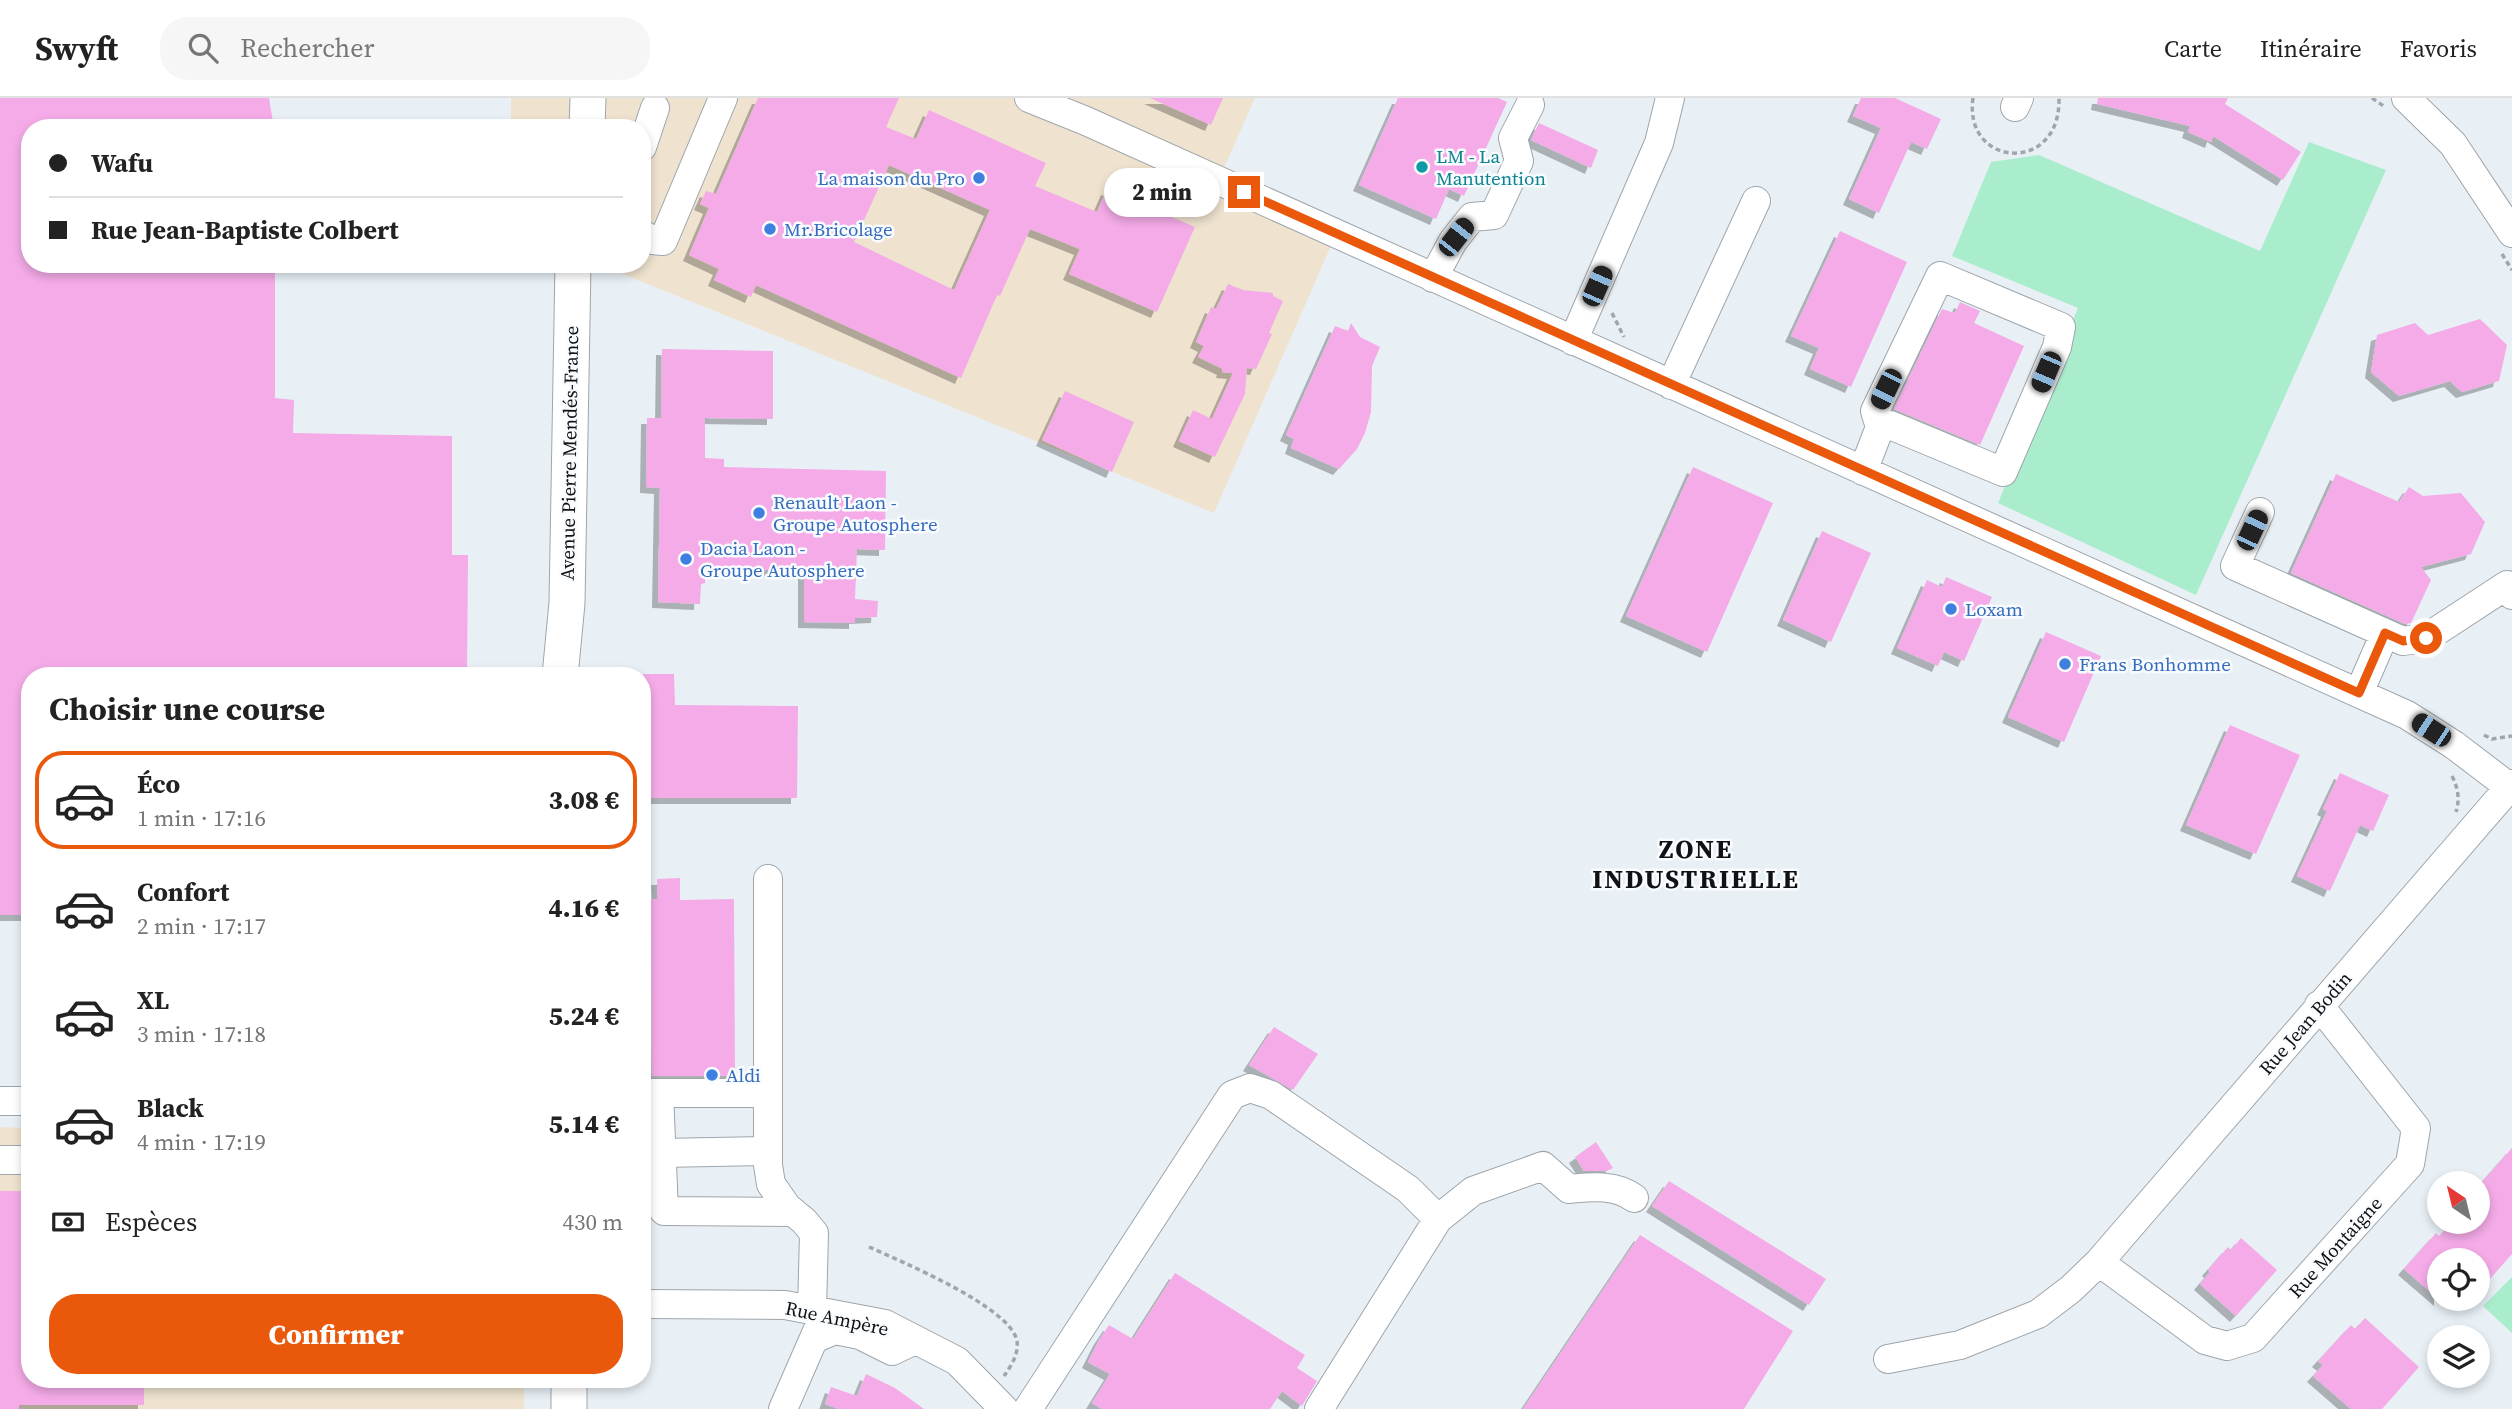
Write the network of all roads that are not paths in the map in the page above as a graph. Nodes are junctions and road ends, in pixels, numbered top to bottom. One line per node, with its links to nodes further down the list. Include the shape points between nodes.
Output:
1 (567, 98): 10 (main road)
2 (588, 98): 11 (main road)
3 (723, 98): 15 (street, via 663,241)
4 (1670, 98): 18 (street, via 1659,143)
5 (2406, 98): 14 (street, via 2453,144)
6 (1038, 100): 9 (street)
7 (658, 101): 12 (street)
8 (1530, 105): 17 (street, via 1513,138 1519,161 1494,215 1472,217)
9 (1091, 109): 17 (street)
10 (566, 119)
11 (587, 119)
12 (651, 121)
13 (1756, 201): 19 (street)
14 (2512, 233)
15 (651, 239)
16 (573, 273): 25 (main road, Avenue Pierre Mendés-France)
17 (1433, 278): 18 (street)
18 (1573, 341): 19 (street)
19 (1671, 385): 21 (street)
20 (1880, 427): 20 (street, via 1875,411 1940,276 2061,327 2057,347 2003,472 1890,425); 21 (street)
21 (1863, 471): 26 (street)
22 (2260, 512): 24 (street, via 2235,566)
23 (2512, 595): 24 (street, via 2507,585 2426,638 2403,641)
24 (2385, 633): 26 (street)
25 (562, 664)
26 (2359, 693): 27 (street, via 2407,715)
27 (2511, 787): 29 (street, Rue Jean Bodin)
28 (768, 879): 30 (street)
29 (2319, 1005): 40 (street, Rue Jean Bodin); 40 (street, Rue Montaigne, via 2416,1128 2410,1164 2253,1338 2227,1346 2205,1340)
30 (768, 1093): 33 (street); 34 (street, via 653,1093)
31 (0, 1101): 32 (street)
32 (21, 1101)
33 (768, 1151): 34 (street); 38 (street, via 771,1184)
34 (661, 1153): 38 (street, via 664,1211)
35 (0, 1160): 36 (street)
36 (21, 1160)
37 (1634, 1198): 39 (street, via 1614,1188 1569,1189 1542,1166 1474,1191)
38 (793, 1212): 43 (street, via 814,1233)
39 (1438, 1219): 53 (street, via 1408,1189 1271,1095 1250,1088 1232,1095); 54 (street)
40 (2099, 1262): 46 (street, Rue Jean Bodin, via 2038,1314 1960,1345)
41 (651, 1304): 42 (street, Rue Ampère)
42 (771, 1305): 43 (street, Rue Ampère); 45 (street)
43 (819, 1312): 44 (street, Rue Ampère, via 885,1324); 45 (street)
44 (915, 1340): 45 (street, via 892,1351 860,1335 835,1330); 49 (street, Rue Ampère, via 957,1361)
45 (810, 1347): 52 (street)
46 (1888, 1359)
47 (545, 1388): 50 (main road)
48 (569, 1388): 51 (main road)
49 (997, 1401)
50 (545, 1409)
51 (569, 1409)
52 (783, 1409)
53 (1028, 1409)
54 (1319, 1409)

